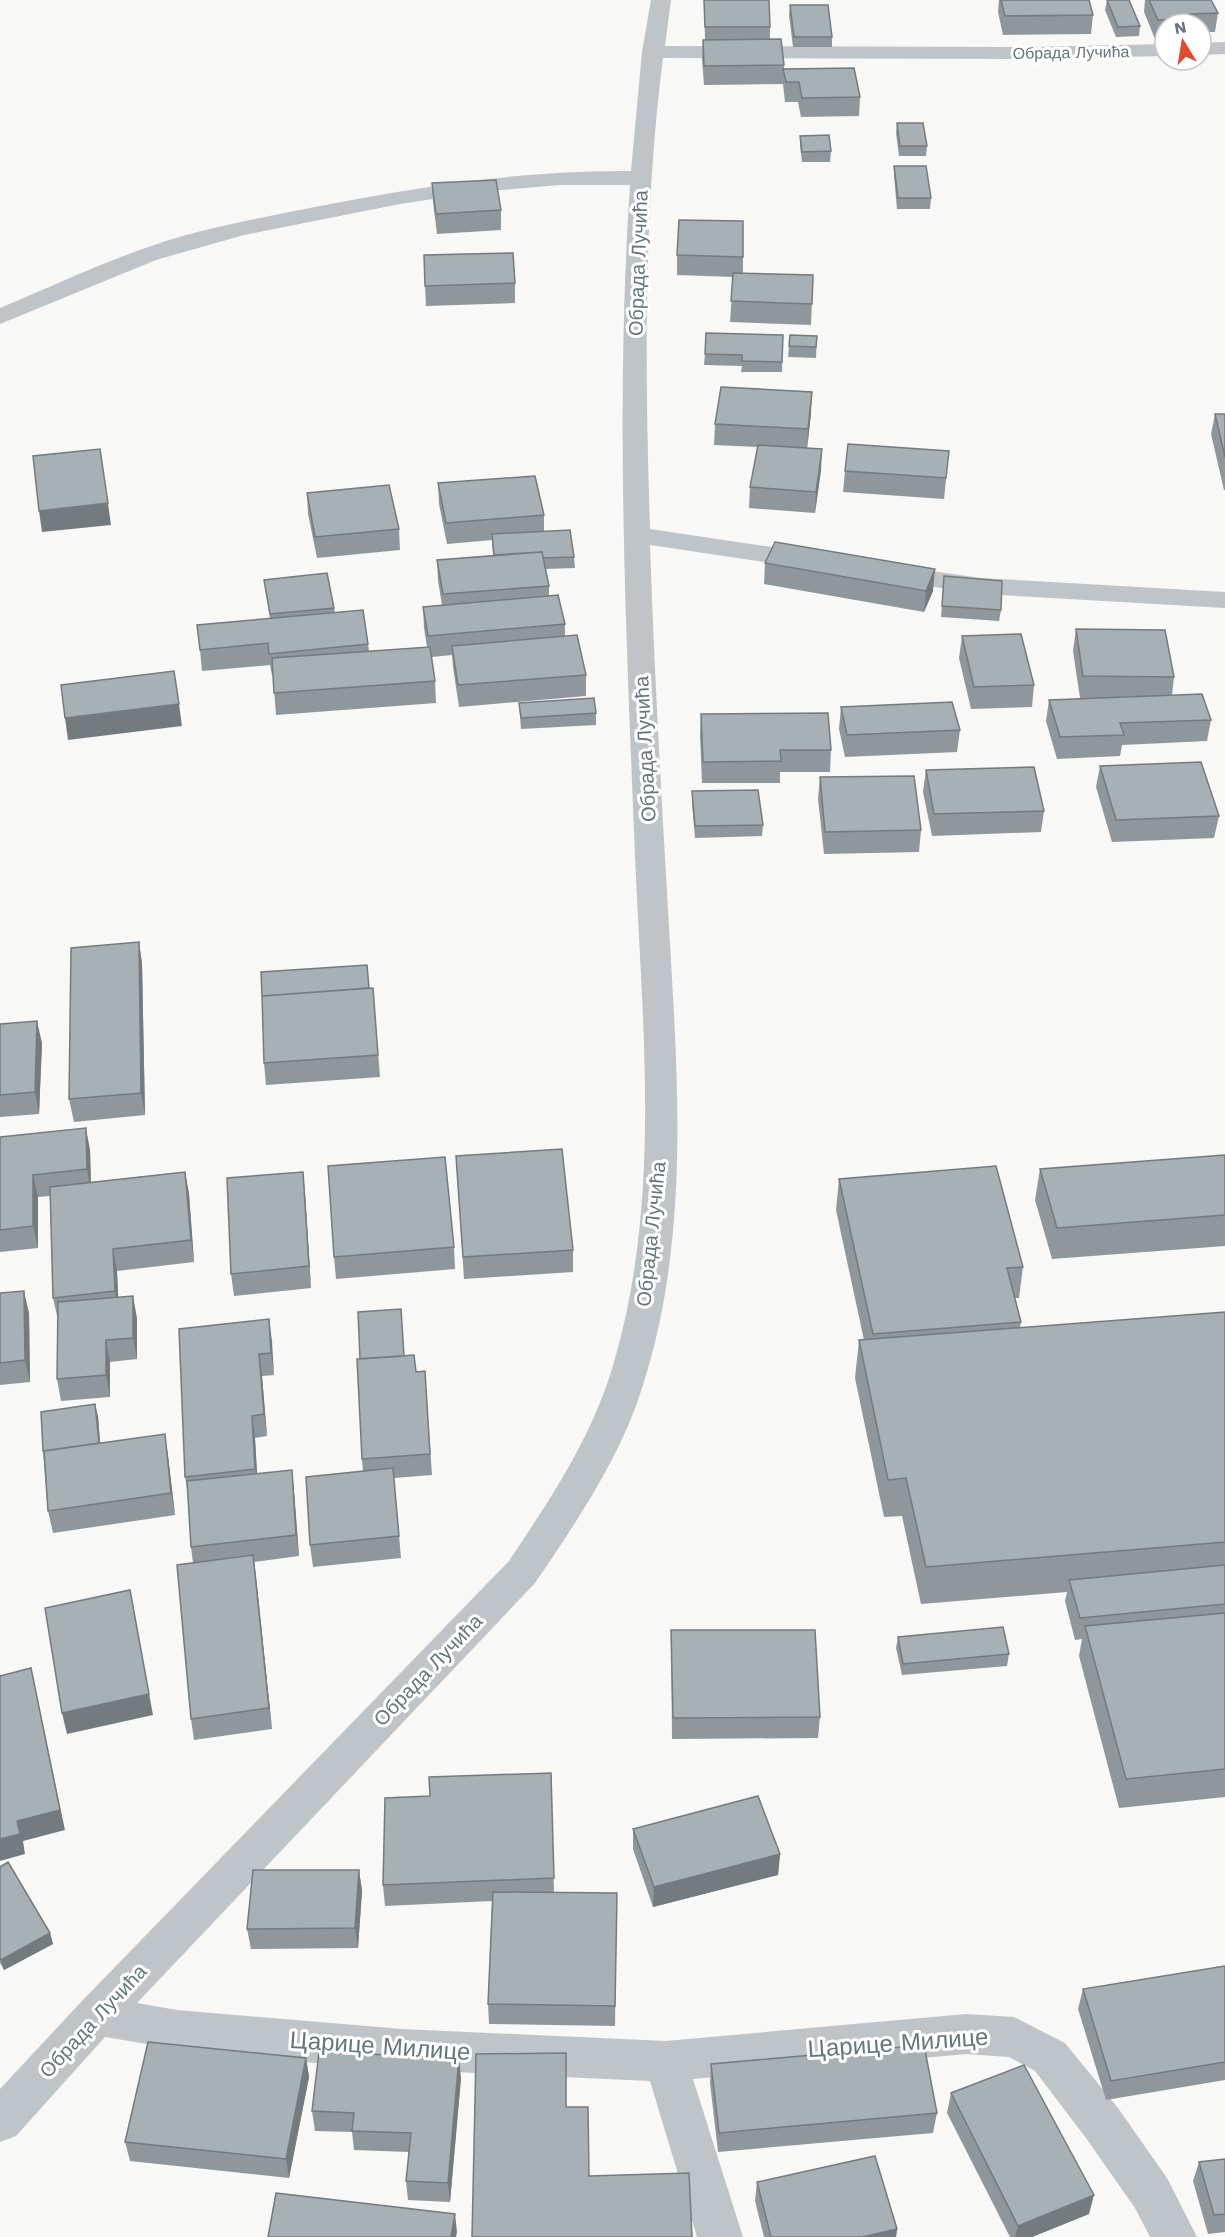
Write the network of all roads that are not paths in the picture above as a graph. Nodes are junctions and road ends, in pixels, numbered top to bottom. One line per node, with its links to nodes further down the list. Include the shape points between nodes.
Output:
1 (662, 0): 3 (street, Обрада Лучића)
2 (1153, 50): 3 (street, Обрада Лучића)
3 (652, 52): 4 (street, Обрада Лучића)
4 (641, 178): 5 (street, via 585,176 487,184 251,227 169,248); 6 (street, Обрада Лучића, via 635,332)
5 (0, 316)
6 (636, 535): 7 (street); 10 (street, Обрада Лучића, via 658,1046 660,1186 647,1295 632,1363 612,1418 570,1501 522,1572)
7 (831, 564)
8 (866, 569): 9 (street, via 981,586)
9 (1225, 600)
10 (96, 2016): 11 (street, Царице Милице, via 177,2030 402,2049); 12 (street, Обрада Лучића)
11 (666, 2061): 13 (street); 14 (street, Царице Милице, via 966,2034 1014,2037 1050,2057 1151,2193)
12 (3, 2105)
13 (720, 2237)
14 (1174, 2237)

